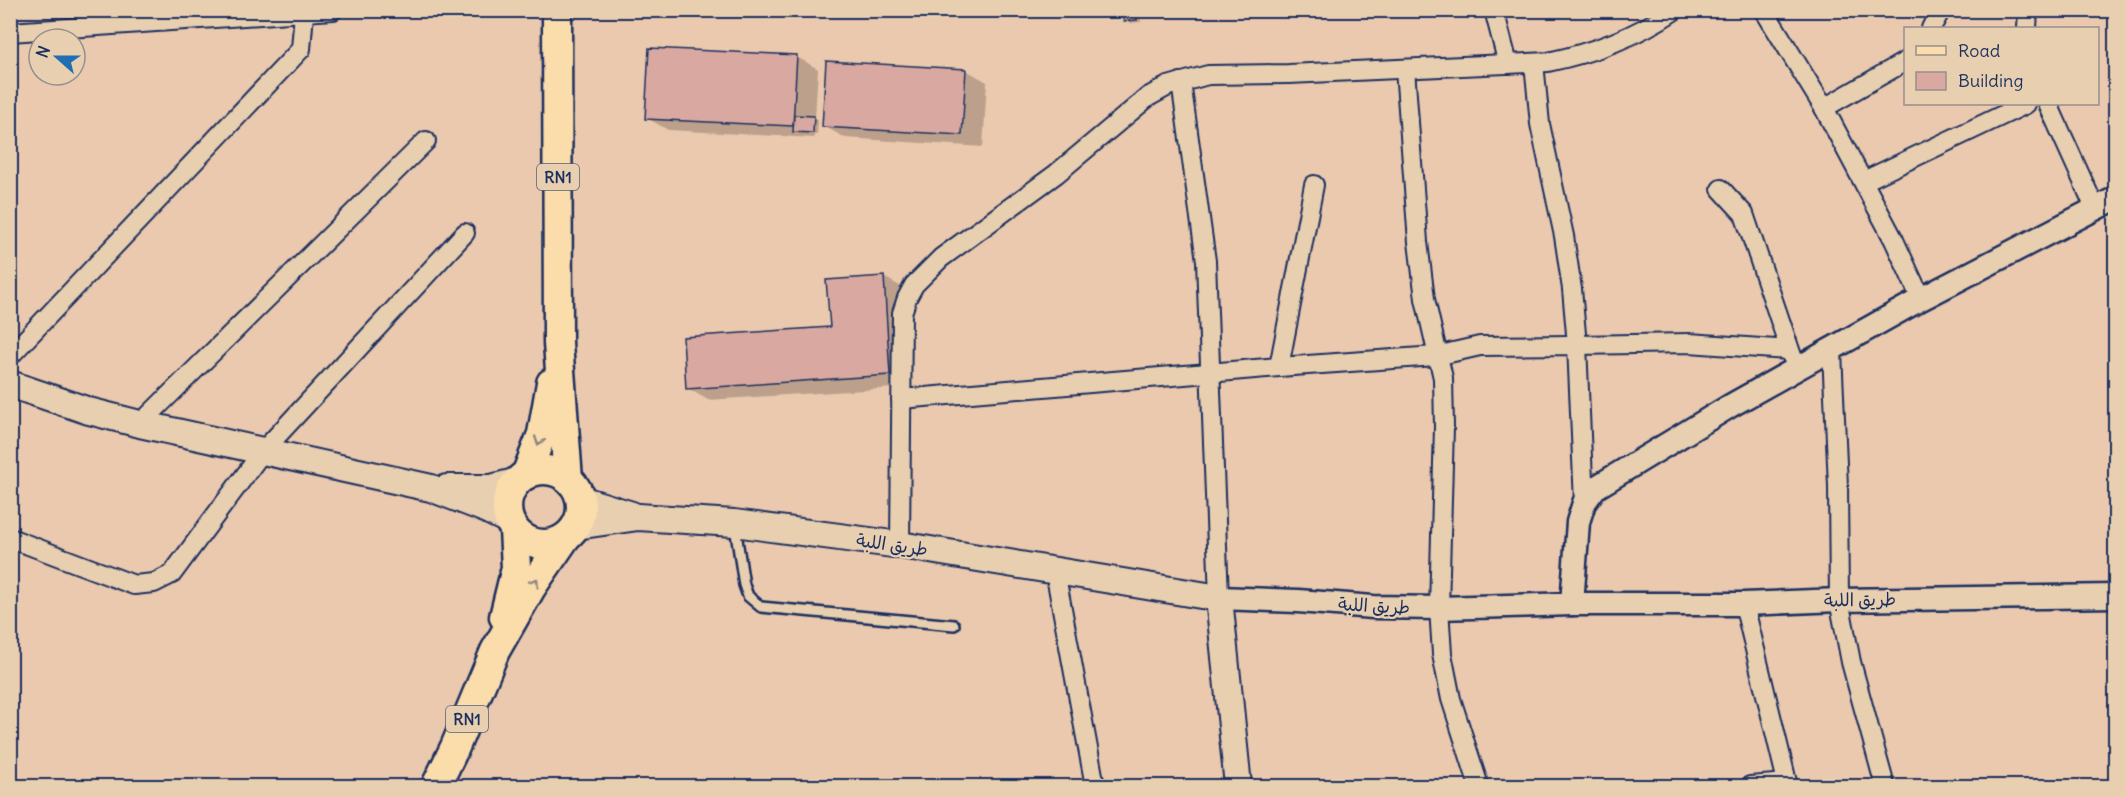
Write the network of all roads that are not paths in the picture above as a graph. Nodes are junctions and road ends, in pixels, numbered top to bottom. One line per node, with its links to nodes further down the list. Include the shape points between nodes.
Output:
1 (333, 10): 8 (street)
2 (557, 10): 28 (main road, RN1)
3 (1494, 10): 14 (street)
4 (1675, 10): 13 (street, via 1620,42 1583,55)
5 (1764, 10): 19 (street)
6 (1941, 10): 9 (street)
7 (2028, 10): 10 (street)
8 (304, 13): 11 (street); 31 (street, via 301,49)
9 (1932, 27)
10 (2027, 27)
11 (10, 32)
12 (1904, 62): 19 (street)
13 (1534, 63): 14 (street); 29 (street, via 1540,124 1564,236)
14 (1508, 64): 15 (street)
15 (1405, 69): 16 (street, via 1208,75); 32 (street, via 1420,254)
16 (1181, 82): 35 (street, via 1206,261); 37 (street, via 1148,97 1056,174 941,258 914,285 902,314)
17 (2024, 105): 21 (street)
18 (2049, 105): 25 (street)
19 (1824, 108): 21 (street)
20 (426, 141): 38 (street)
21 (1864, 181): 27 (street)
22 (1314, 185): 34 (street)
23 (1721, 189): 33 (street, via 1744,214)
24 (2115, 198): 25 (street)
25 (2095, 208): 27 (street)
26 (465, 233): 39 (street)
27 (1921, 299): 30 (street)
28 (558, 343): 40 (main road, RN1, one-way to 40, via 542,434); 43 (main road, RN1)
29 (1577, 345): 32 (street, via 1480,346); 33 (street, via 1689,343); 42 (street)
30 (1832, 351): 33 (street); 51 (street)
31 (10, 356)
32 (1436, 356): 34 (street); 54 (street, via 1443,378 1444,427)
33 (1793, 360): 42 (street, via 1730,406 1595,488)
34 (1279, 367): 35 (street)
35 (1210, 373): 37 (street); 50 (street)
36 (10, 384): 38 (main road)
37 (901, 399): 47 (street)
38 (140, 424): 39 (main road)
39 (263, 451): 41 (main road); 46 (street, via 172,574 154,583 135,585)
40 (522, 478): 41 (main road, via 491,488); 43 (main road, via 543,470 561,474); 45 (main road, RN1, via 508,500)
41 (431, 488): 45 (main road, via 483,508)
42 (1584, 502): 52 (street, via 1578,522)
43 (573, 510): 44 (main road, طريق اللبة); 45 (main road, via 556,543 532,543); 56 (main road, RN1, one-way to 43)
44 (734, 524): 47 (main road, طريق اللبة); 55 (lane, via 744,585 748,596 761,607)
45 (512, 525): 56 (main road, RN1, via 516,568)
46 (10, 538)
47 (900, 546): 48 (main road, طريق اللبة)
48 (1055, 571): 50 (main road, طريق اللبة); 59 (street)
49 (2115, 596): 51 (street, طريق اللبة)
50 (1219, 598): 54 (street, طريق اللبة); 60 (main road)
51 (1839, 600): 53 (street, طريق اللبة); 63 (street, via 1851,662)
52 (1572, 604): 53 (street, طريق اللبة); 54 (street, طريق اللبة)
53 (1744, 604): 57 (street)
54 (1439, 608): 61 (street, via 1442,654 1451,699)
55 (954, 625)
56 (495, 651): 58 (main road, RN1)
57 (1788, 785): 62 (street)
58 (436, 786)
59 (1095, 786)
60 (1238, 786)
61 (1479, 786)
62 (1750, 786)
63 (1885, 786)

